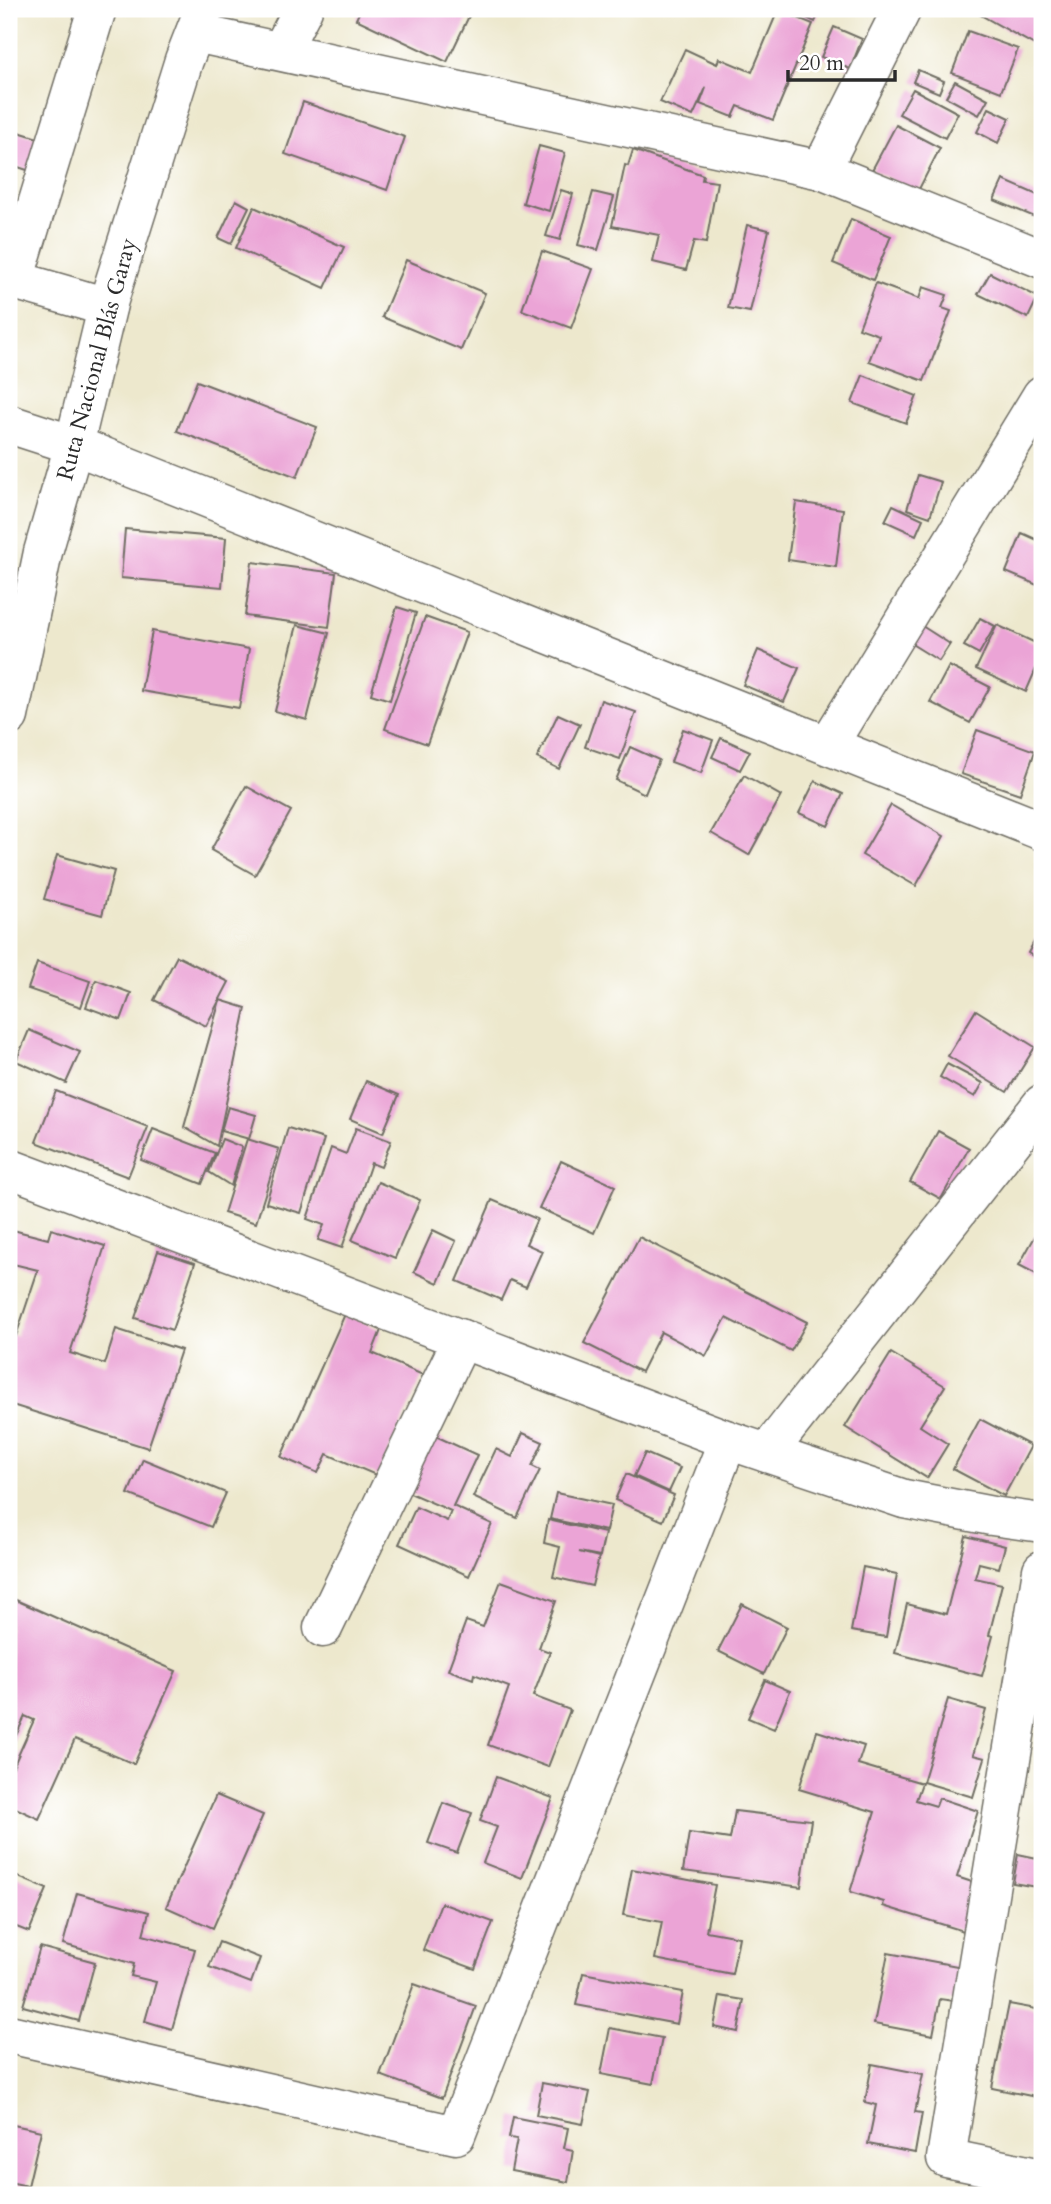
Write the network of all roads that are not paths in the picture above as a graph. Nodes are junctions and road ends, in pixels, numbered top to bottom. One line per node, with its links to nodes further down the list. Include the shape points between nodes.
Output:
1 (97, 9): 8 (main road, via 14,280)
2 (303, 9): 5 (main road)
3 (902, 9): 6 (main road)
4 (199, 21): 5 (main road); 8 (main road, Ruta Nacional Blás Garay)
5 (281, 51): 6 (main road)
6 (821, 170): 7 (main road)
7 (1042, 259)
8 (107, 307): 11 (main road, Ruta Nacional Blás Garay)
9 (1042, 395): 14 (main road)
10 (9, 424): 11 (main road)
11 (74, 445): 12 (main road, Ruta Nacional Blás Garay, via 43,551); 14 (main road)
12 (21, 605): 13 (main road, Ruta Nacional Blás Garay)
13 (9, 716)
14 (828, 746): 15 (main road)
15 (1042, 831)
16 (1042, 1104): 20 (main road)
17 (9, 1168): 18 (main road)
18 (462, 1339): 19 (main road); 23 (main road)
19 (728, 1440): 20 (main road); 24 (main road, via 456,2135)
20 (767, 1453): 21 (main road, via 904,1499)
21 (1042, 1523)
22 (1042, 1570): 25 (main road, via 946,2158)
23 (323, 1628)
24 (9, 2034)
25 (1042, 2178)

